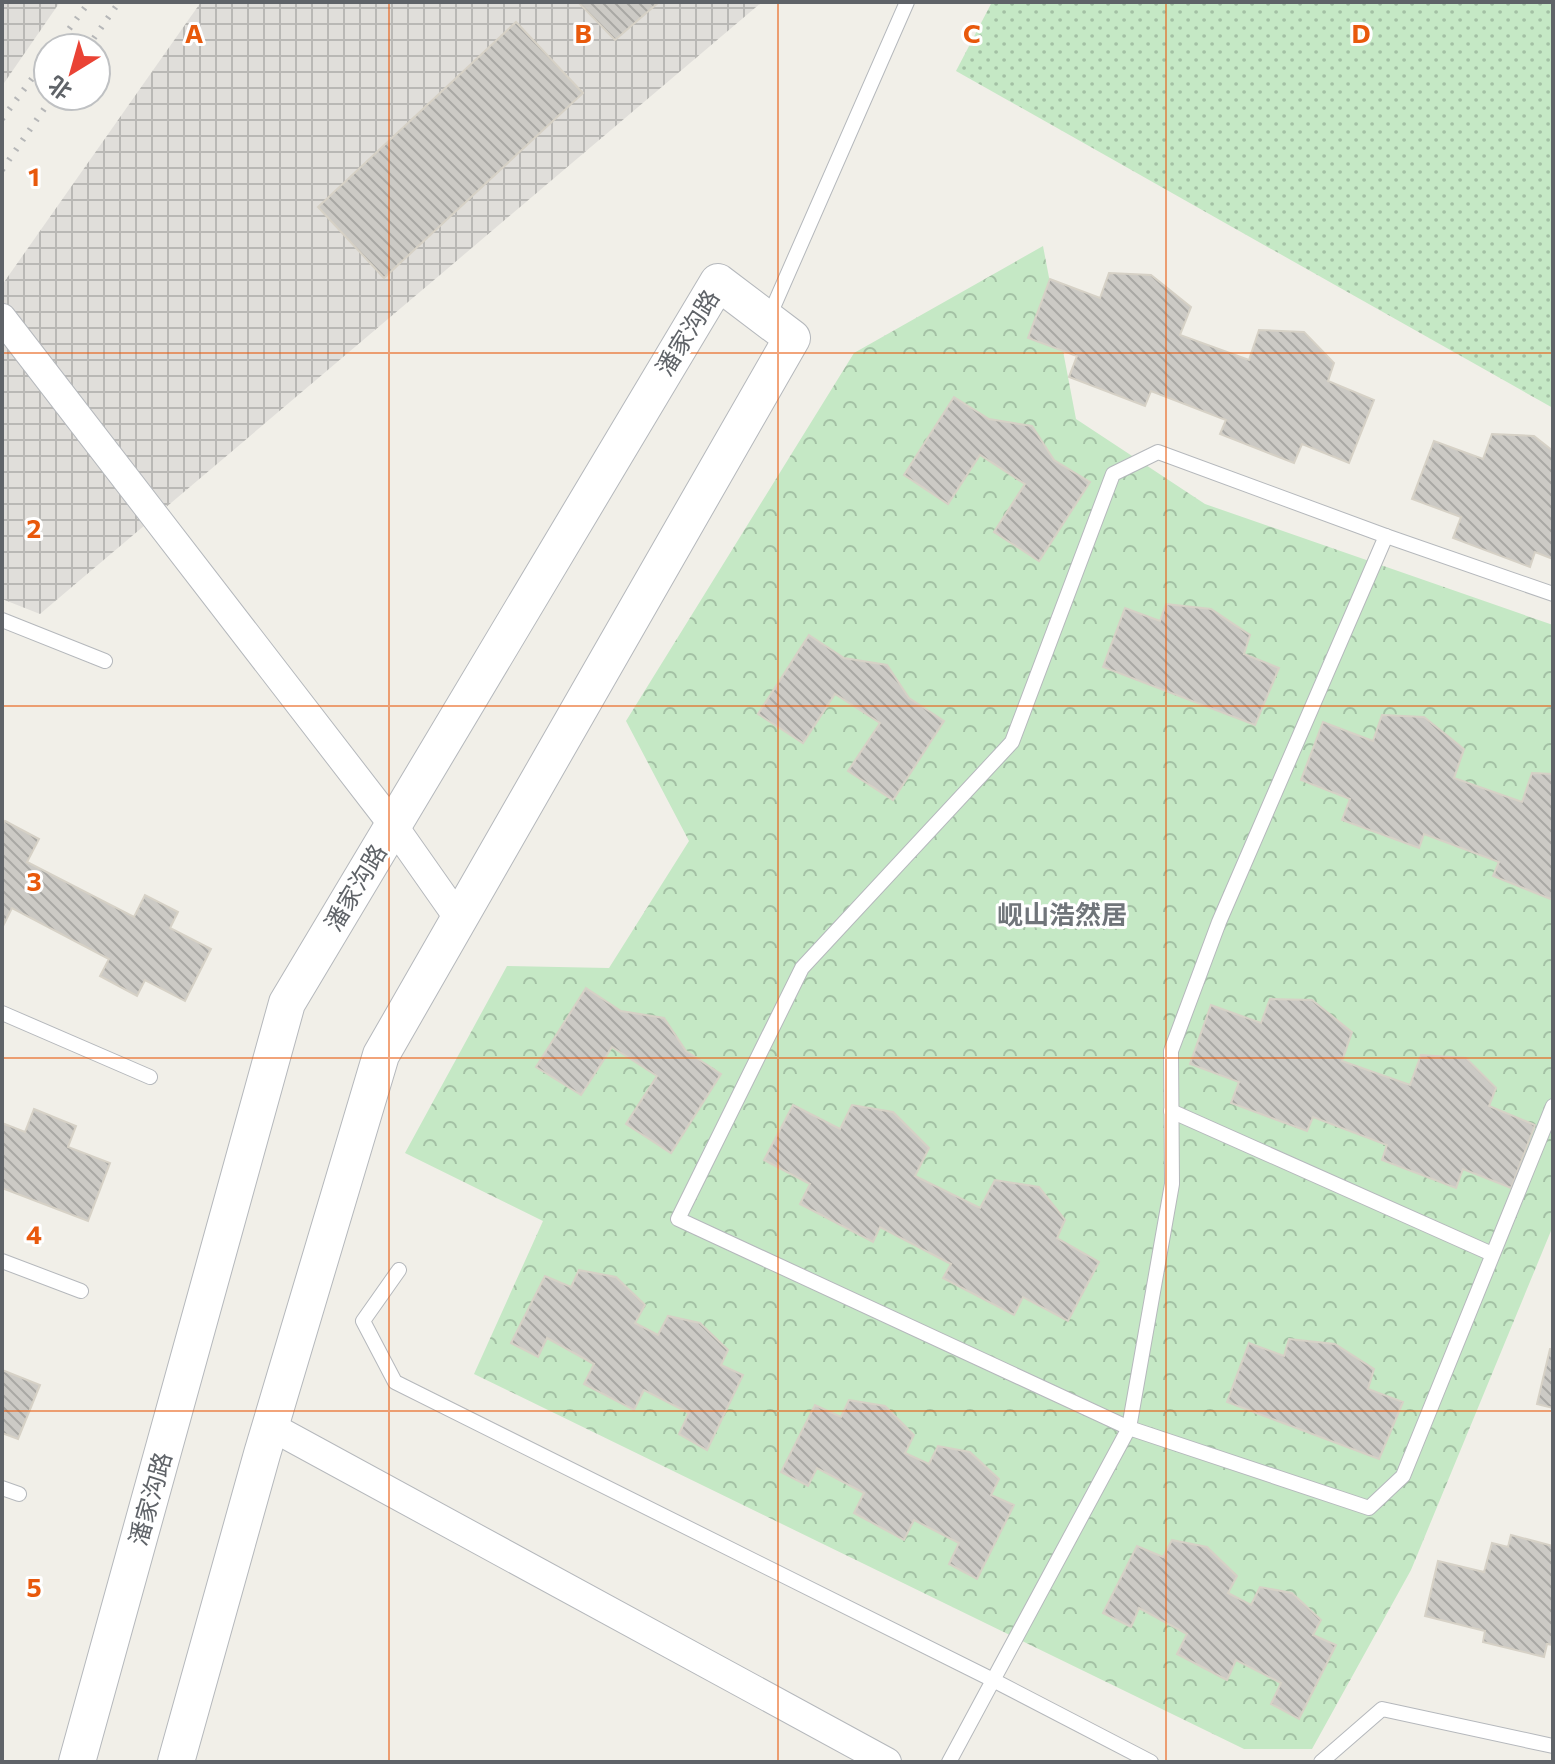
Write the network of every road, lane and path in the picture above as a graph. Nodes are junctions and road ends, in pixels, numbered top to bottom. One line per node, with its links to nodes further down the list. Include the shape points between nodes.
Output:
1 (907, 2): 3 (lane)
2 (2, 318): 8 (street)
3 (768, 320): 8 (street, 潘家沟路, via 718,282); 9 (street, 潘家沟路, via 792,338)
4 (1386, 536): 5 (lane); 13 (lane, via 1214,936 1171,1051); 19 (lane, via 1158,452 1113,474 1012,742 802,968 678,1219)
5 (1553, 594)
6 (2, 620): 7 (lane)
7 (105, 661)
8 (393, 825): 9 (street); 24 (street, 潘家沟路, via 287,1003)
9 (459, 919): 18 (street, 潘家沟路, via 381,1055)
10 (2, 1013): 11 (lane)
11 (150, 1077)
12 (1553, 1106): 14 (lane)
13 (1171, 1111): 14 (lane); 19 (lane, via 1172,1184)
14 (1492, 1254): 19 (lane, via 1403,1476 1369,1508)
15 (2, 1261): 17 (lane)
16 (399, 1270): 22 (lane, via 363,1321 395,1382)
17 (81, 1291)
18 (270, 1426): 25 (street, 潘家沟路); 26 (street)
19 (1129, 1428): 22 (lane)
20 (2, 1488): 21 (lane)
21 (19, 1494)
22 (993, 1680): 27 (lane); 28 (lane)
23 (1553, 1746): 29 (lane, via 1382,1709)
24 (77, 1762)
25 (176, 1762)
26 (887, 1762)
27 (949, 1762)
28 (1151, 1762)
29 (1321, 1762)

